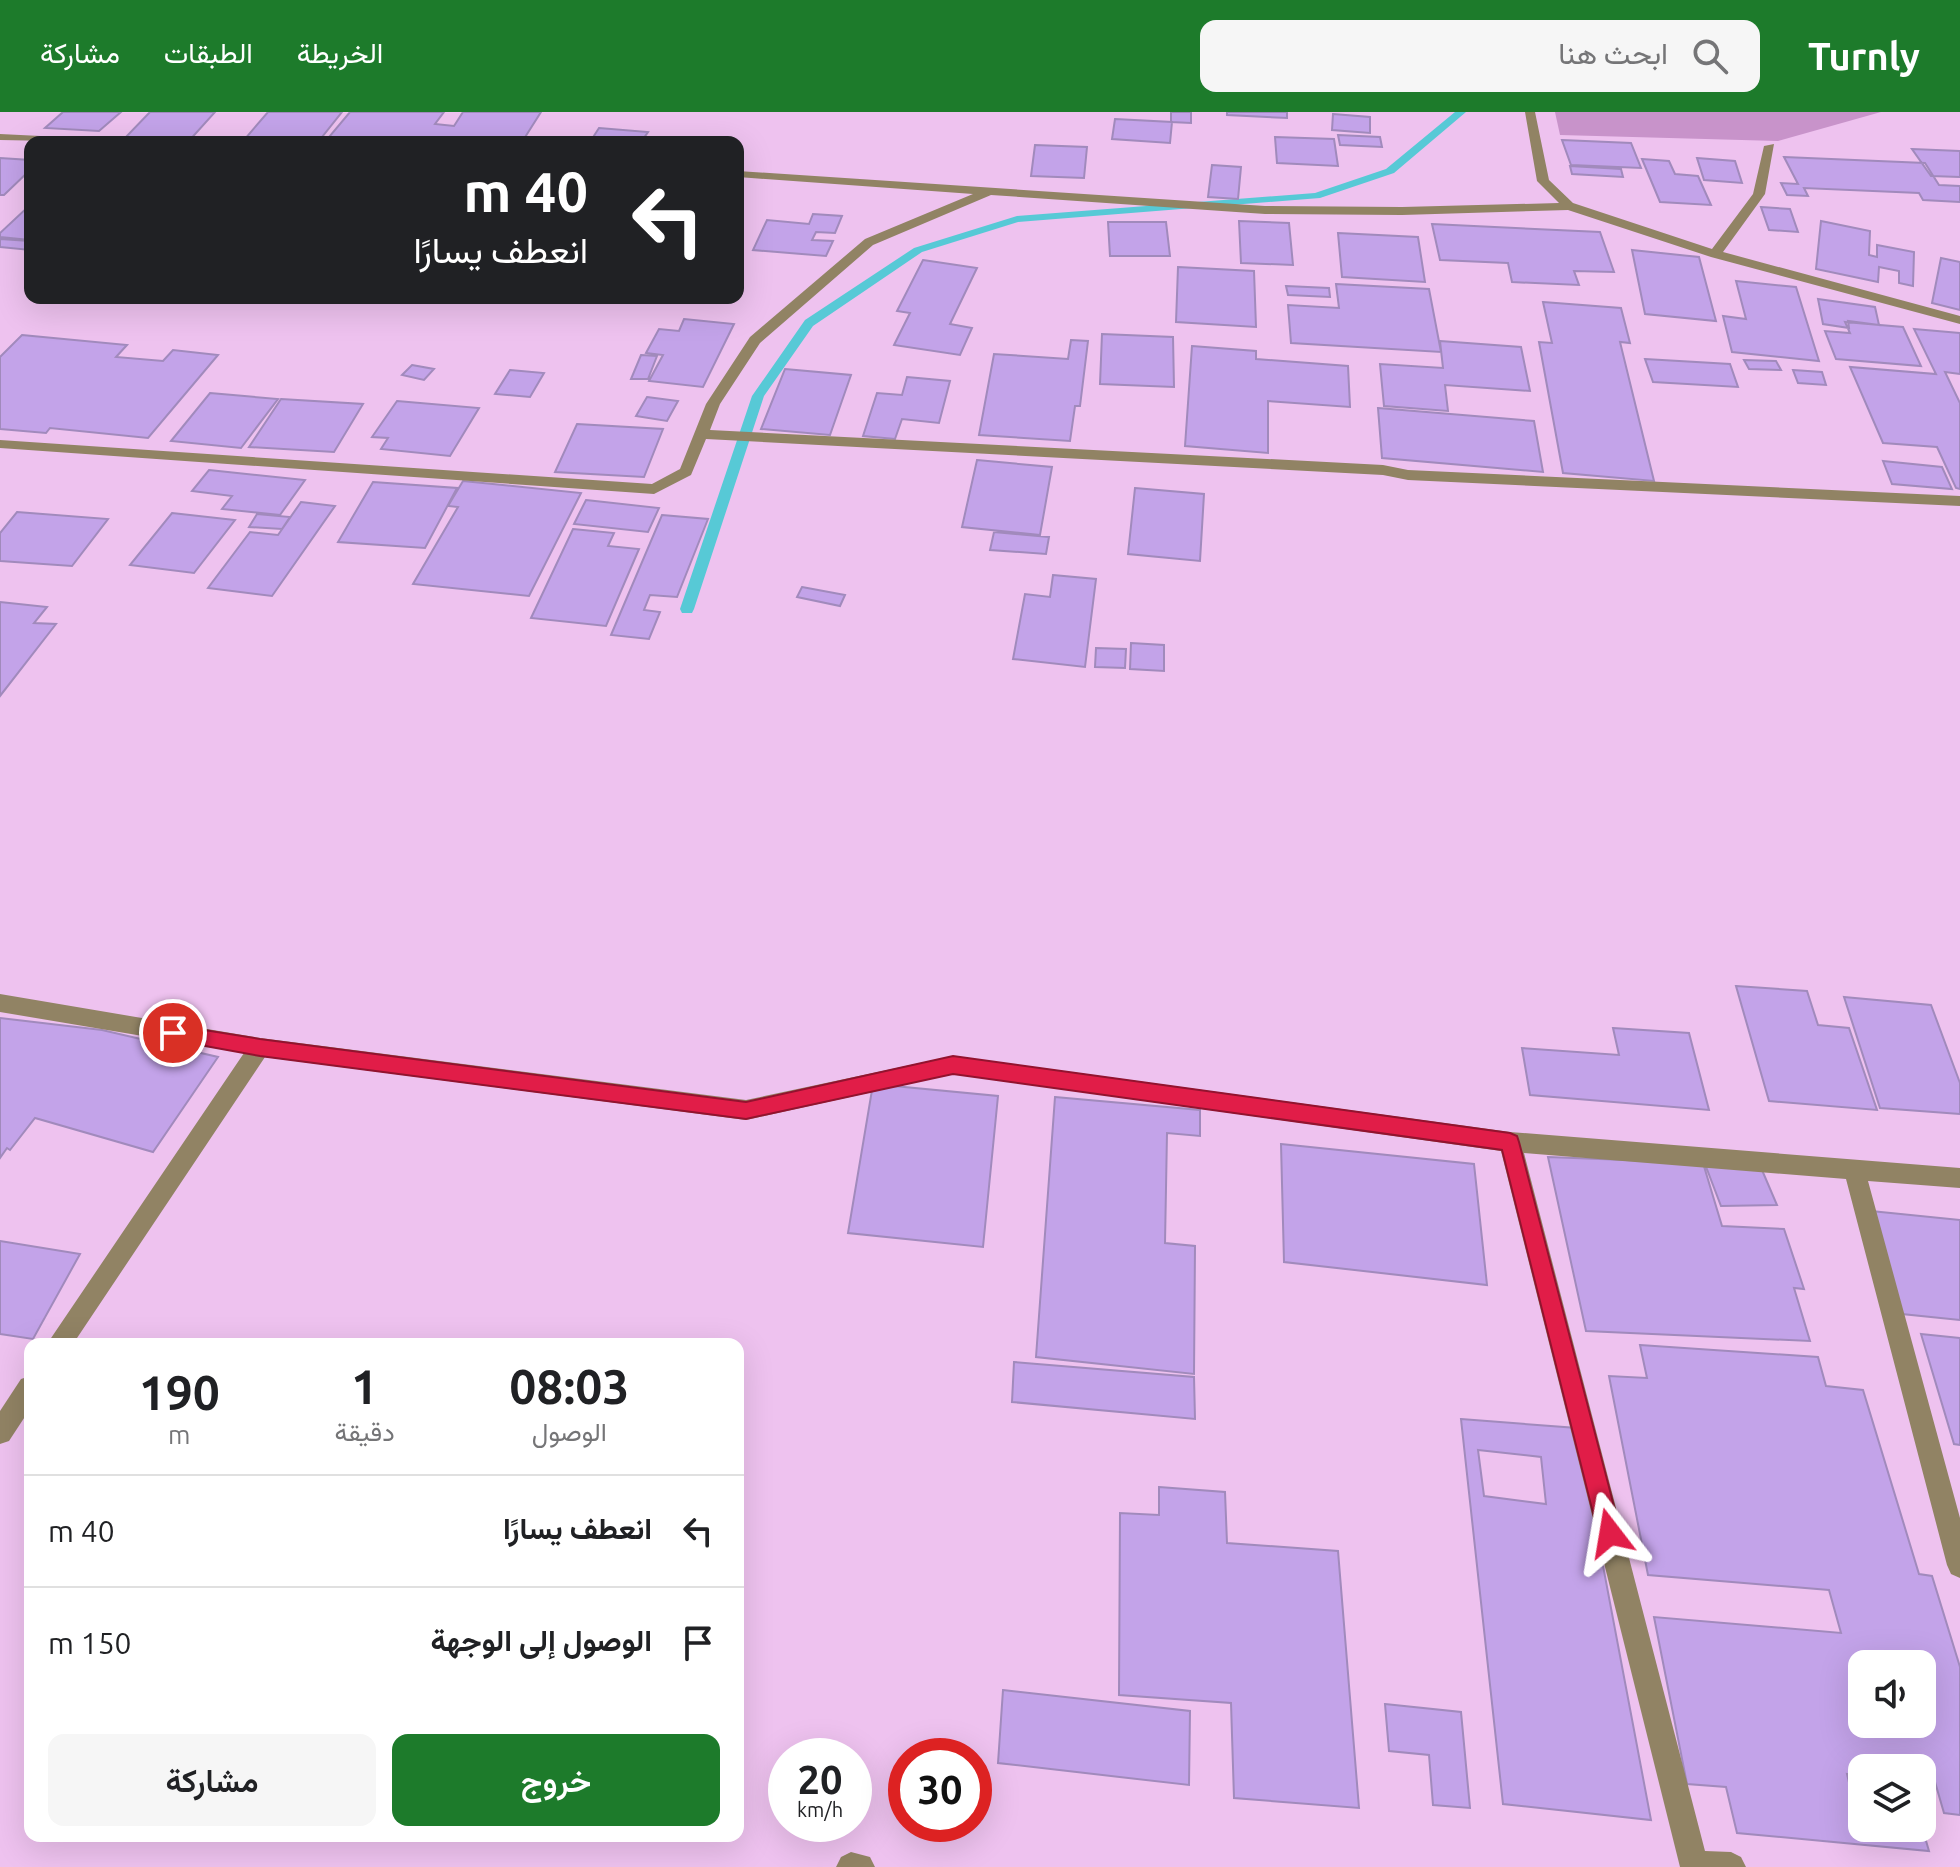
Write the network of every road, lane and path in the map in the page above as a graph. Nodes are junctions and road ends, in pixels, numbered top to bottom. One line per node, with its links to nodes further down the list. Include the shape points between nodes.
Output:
1 (1530, 112): 7 (street, via 1543,181)
2 (0, 137): 3 (street)
3 (24, 138)
4 (1770, 146): 8 (street, via 1759,194)
5 (744, 174): 6 (street)
6 (992, 190): 7 (street, via 1265,210); 10 (street, via 869,242 755,340 713,404)
7 (1569, 206): 8 (street)
8 (1715, 254): 9 (street)
9 (1960, 320)
10 (701, 434): 11 (street, via 686,472 654,489); 12 (street)
11 (0, 444)
12 (1960, 501)
13 (0, 1003): 14 (street)
14 (260, 1047): 15 (street, via 746,1110 953,1065); 18 (street)
15 (1510, 1142): 16 (street); 22 (street)
16 (1854, 1169): 17 (street); 21 (street)
17 (1960, 1178)
18 (63, 1338)
19 (24, 1397): 20 (street)
20 (0, 1432)
21 (1960, 1565)
22 (1695, 1866): 25 (street)
23 (851, 1867): 24 (street)
24 (860, 1867)
25 (1731, 1867)

